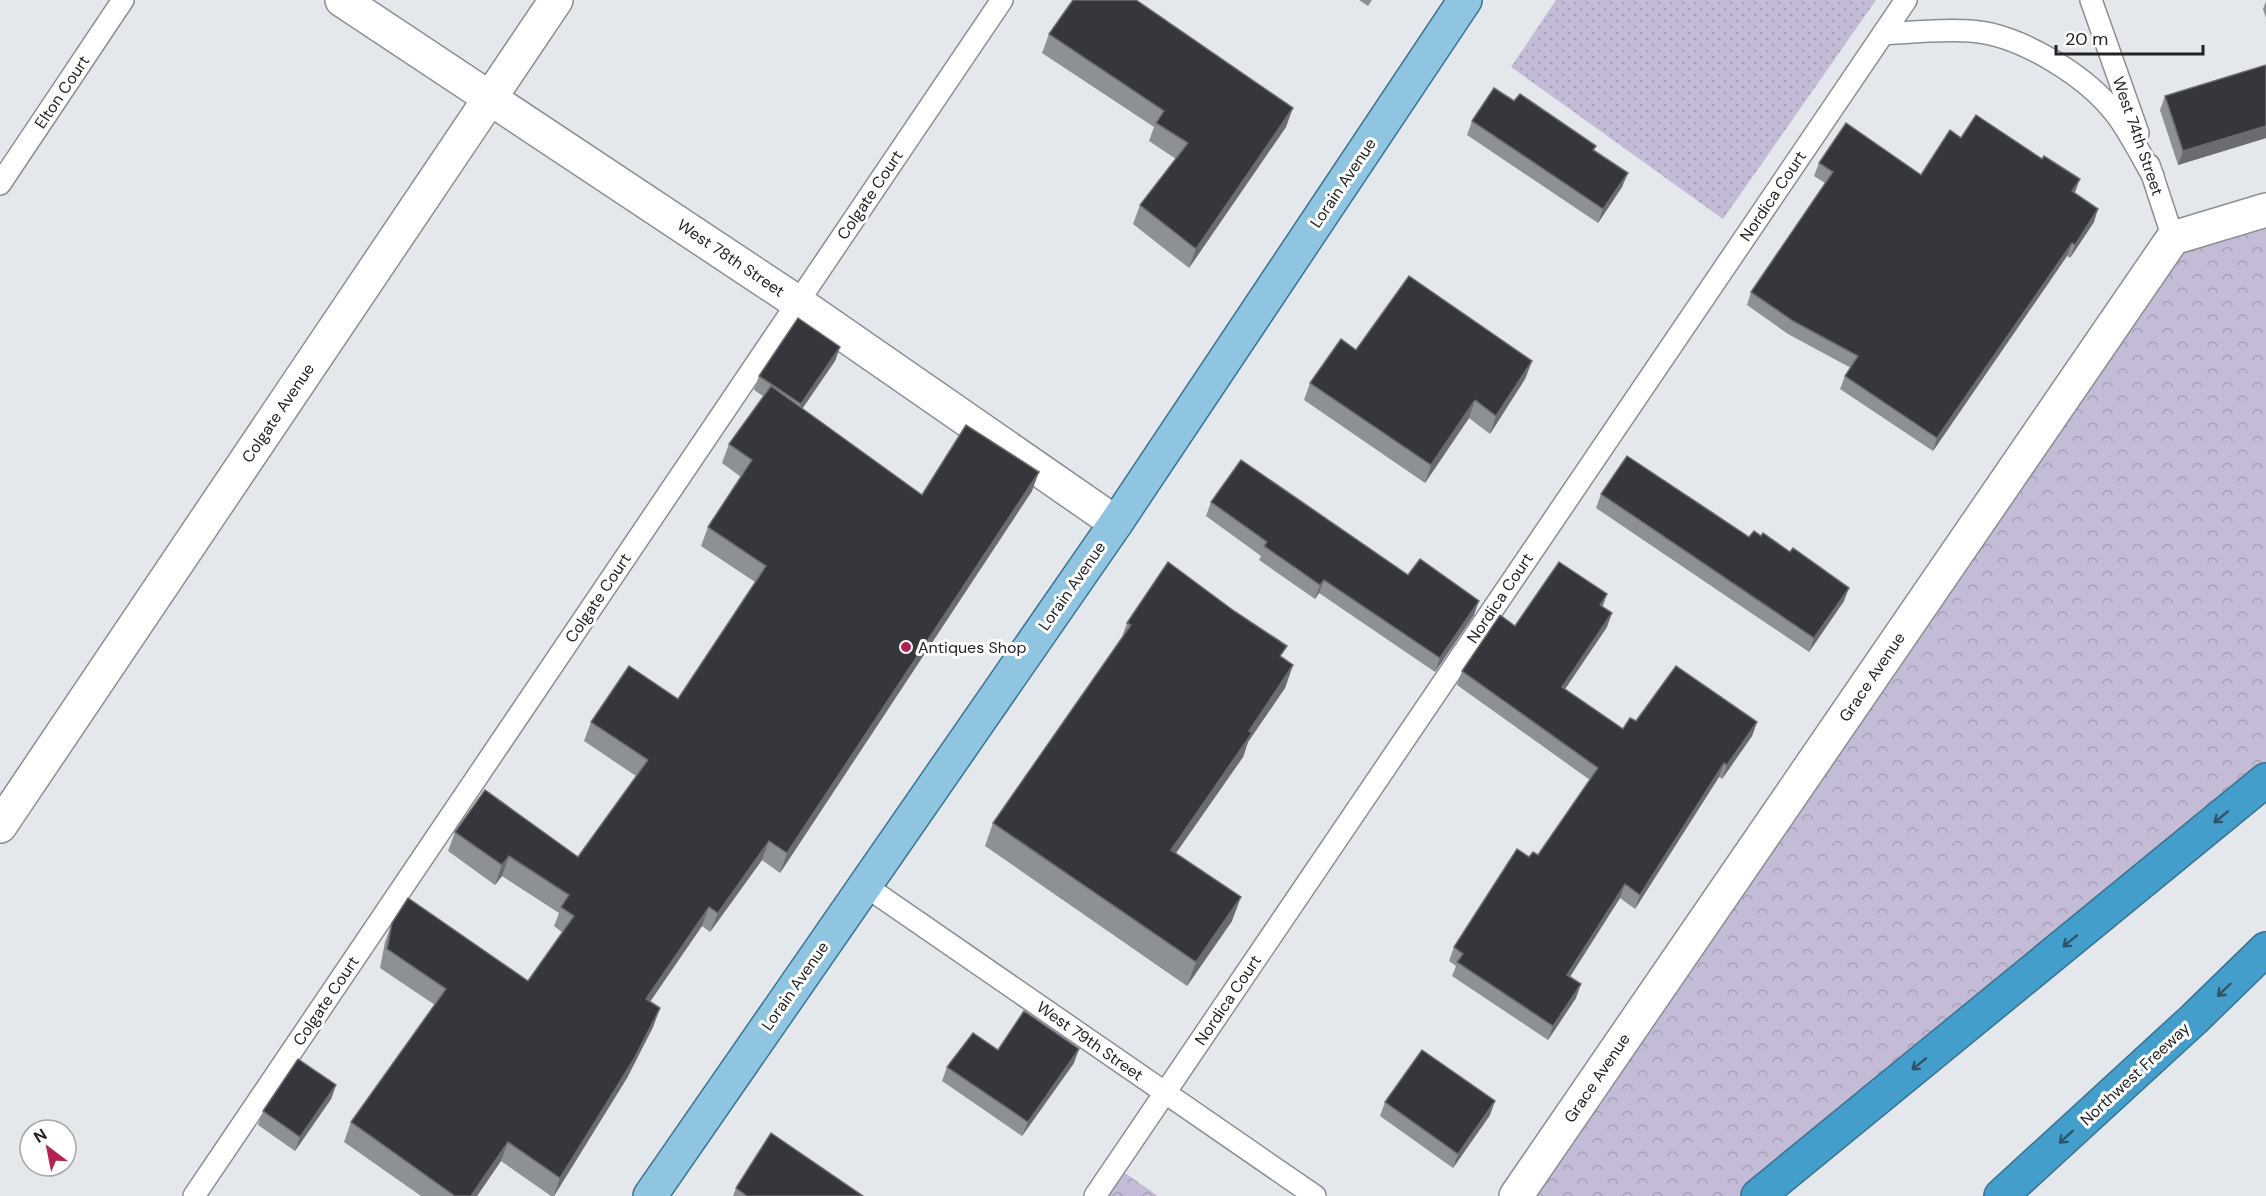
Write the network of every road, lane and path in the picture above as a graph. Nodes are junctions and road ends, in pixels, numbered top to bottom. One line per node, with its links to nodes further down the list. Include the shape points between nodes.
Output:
1 (123, 0): 11 (lane, Elton Court)
2 (342, 0): 9 (street, West 78th Street)
3 (556, 0): 9 (street, Colgate Avenue)
4 (1002, 0): 14 (lane, Colgate Court)
5 (1465, 0): 15 (main road, Lorain Avenue)
6 (1906, 0): 8 (lane, Nordica Court)
7 (2091, 0): 10 (lane, West 74th Street)
8 (1883, 34): 10 (lane, via 1972,31 2017,42 2091,89 2118,116); 20 (lane, Nordica Court)
9 (490, 98): 14 (street, West 78th Street); 17 (street, Colgate Avenue)
10 (2153, 177): 13 (lane, West 74th Street)
11 (0, 184)
12 (2266, 210): 13 (street)
13 (2173, 238): 25 (street, Grace Avenue)
14 (797, 302): 15 (street, West 78th Street); 21 (lane, Colgate Court)
15 (1116, 523): 18 (main road, Lorain Avenue)
16 (2266, 780): 26 (highway, one-way to 26)
17 (0, 826)
18 (864, 885): 20 (lane, West 79th Street); 22 (main road, Lorain Avenue)
19 (2266, 949): 27 (highway, Northwest Freeway, one-way to 27)
20 (1165, 1093): 23 (lane, Nordica Court); 24 (lane, West 79th Street)
21 (194, 1196)
22 (650, 1196)
23 (1095, 1196)
24 (1315, 1196)
25 (1516, 1196)
26 (1758, 1196)
27 (2001, 1196)

